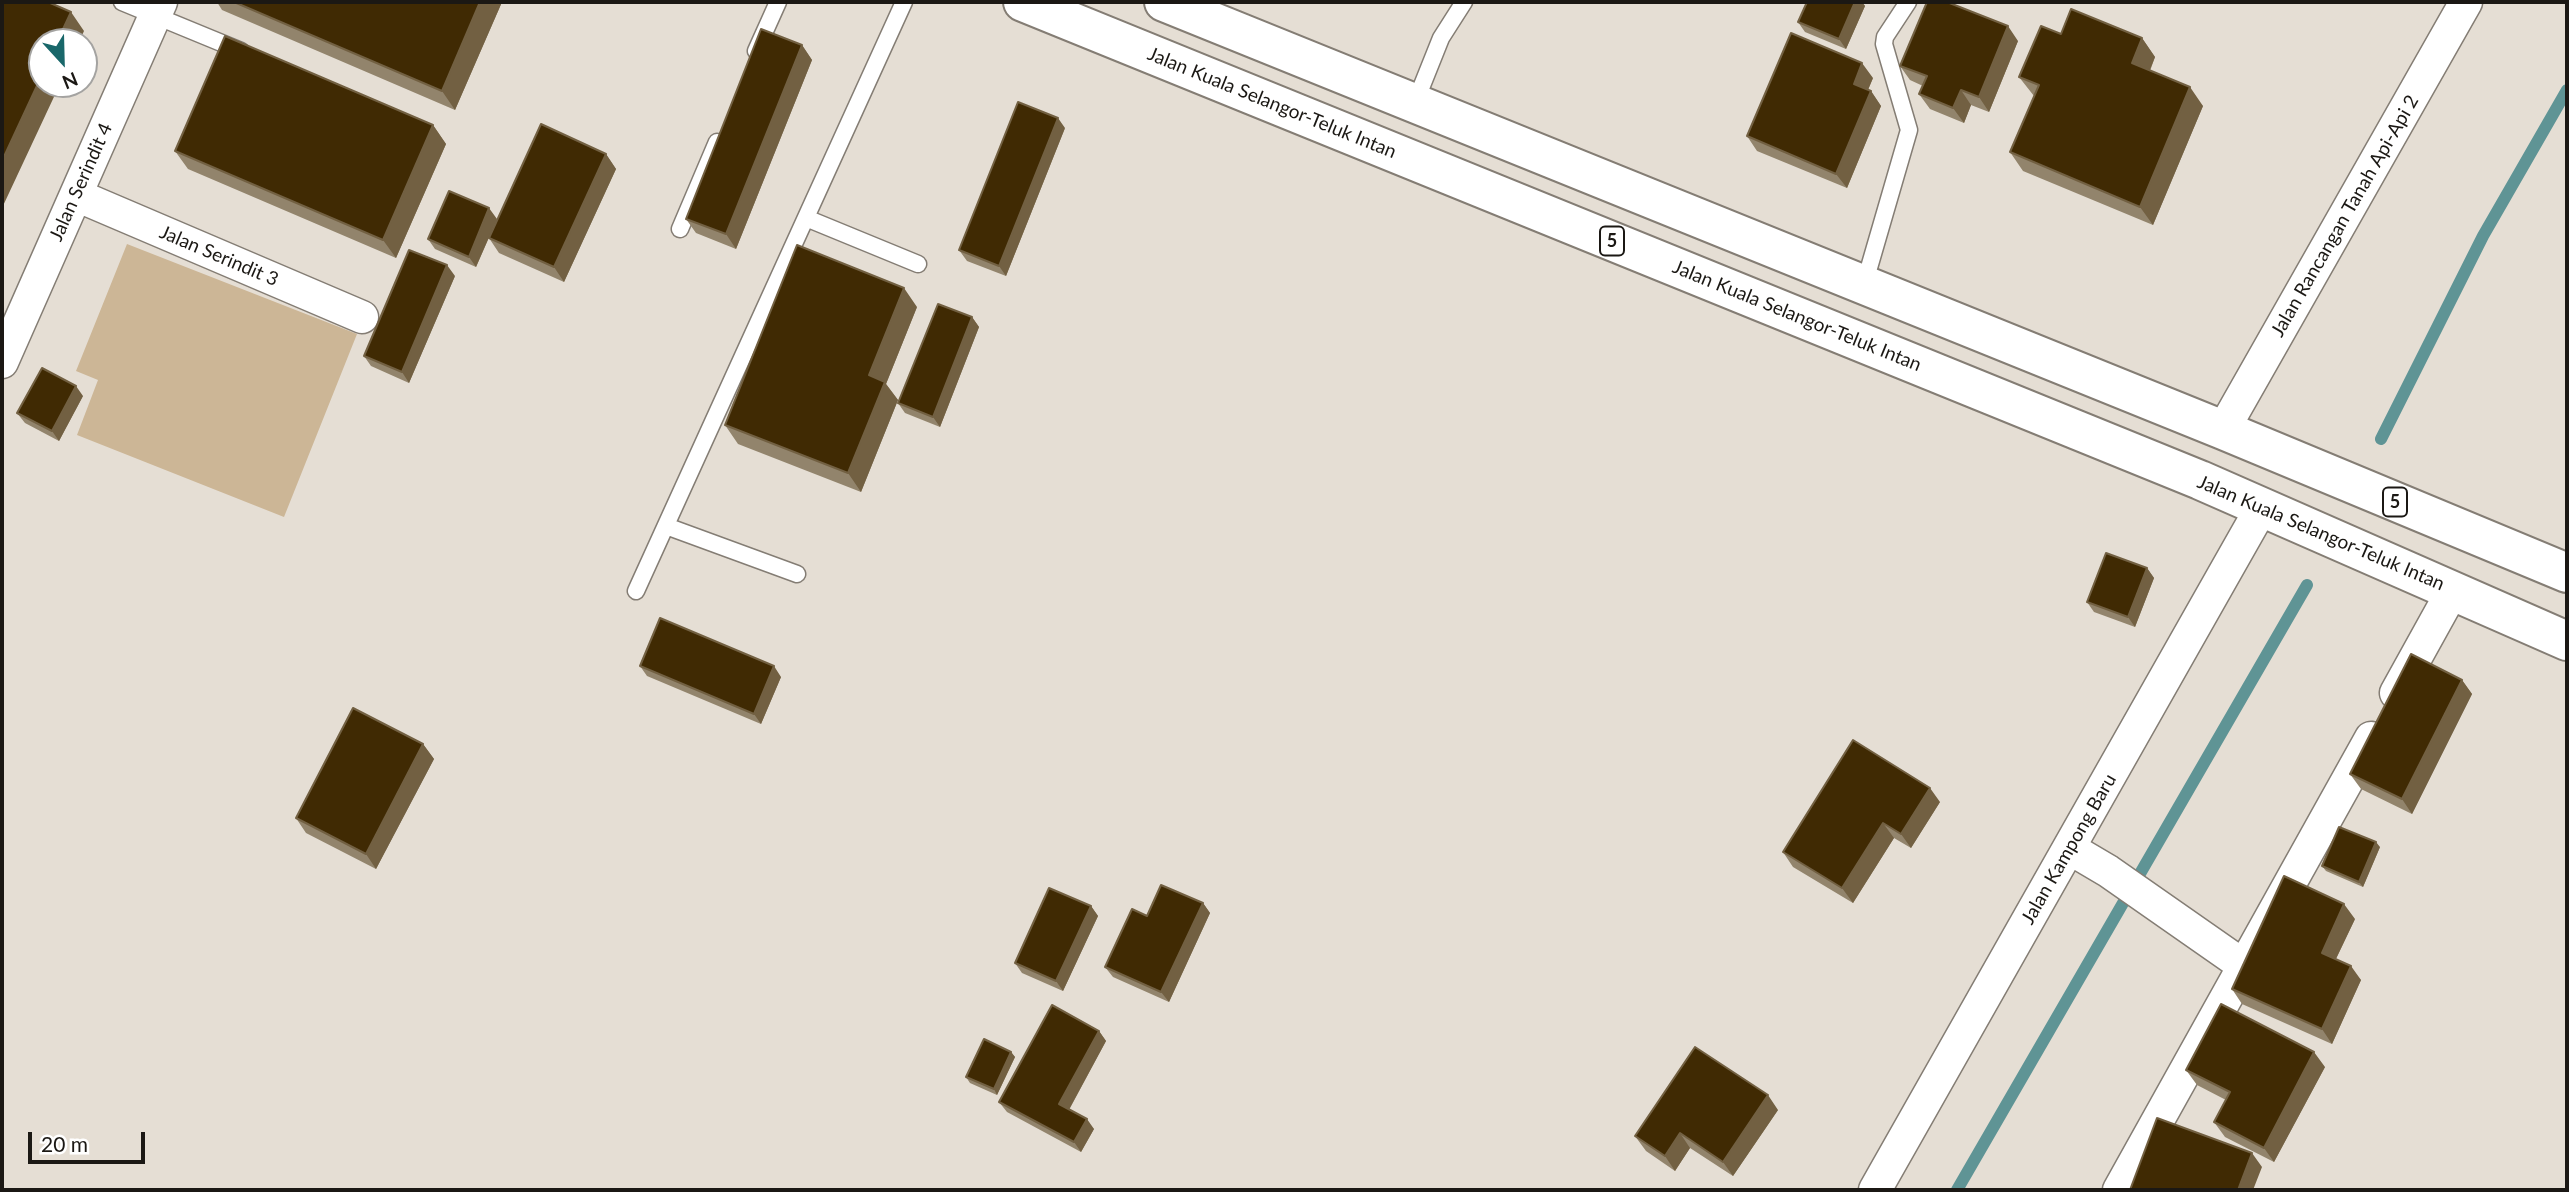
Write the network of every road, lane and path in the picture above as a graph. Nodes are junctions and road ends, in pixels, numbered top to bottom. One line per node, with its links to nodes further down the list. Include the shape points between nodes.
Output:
1 (122, 2): 9 (lane)
2 (778, 2): 11 (lane)
3 (904, 2): 15 (lane)
4 (1023, 2): 22 (highway, Jalan Kuala Selangor-Teluk Intan / 5)
5 (1164, 2): 12 (highway, 5)
6 (1464, 2): 12 (lane, via 1441,38)
7 (1908, 2): 18 (lane, via 1884,44 1909,130)
8 (2466, 2): 21 (street, Jalan Rancangan Tanah Api-Api 2)
9 (158, 9): 10 (lane); 14 (street, Jalan Serindit 4)
10 (256, 57)
11 (750, 65)
12 (1415, 103): 18 (highway, 5)
13 (723, 128): 16 (lane)
14 (76, 195): 19 (street, Jalan Serindit 3); 20 (street, Jalan Serindit 4)
15 (806, 218): 17 (lane); 23 (lane)
16 (680, 229)
17 (918, 264)
18 (1864, 285): 21 (highway, 5)
19 (362, 317)
20 (2, 362)
21 (2223, 430): 24 (highway, 5)
22 (2262, 507): 26 (highway, Jalan Kuala Selangor-Teluk Intan / 5); 29 (street, Jalan Kampong Baru)
23 (666, 526): 25 (lane); 27 (lane)
24 (2567, 573)
25 (797, 574)
26 (2453, 590): 28 (highway, Jalan Kuala Selangor-Teluk Intan / 5); 30 (street)
27 (636, 591)
28 (2567, 641)
29 (2069, 848): 30 (street); 31 (street, Jalan Kampong Baru)
30 (2244, 966): 32 (street)
31 (1875, 1190)
32 (2119, 1190)

